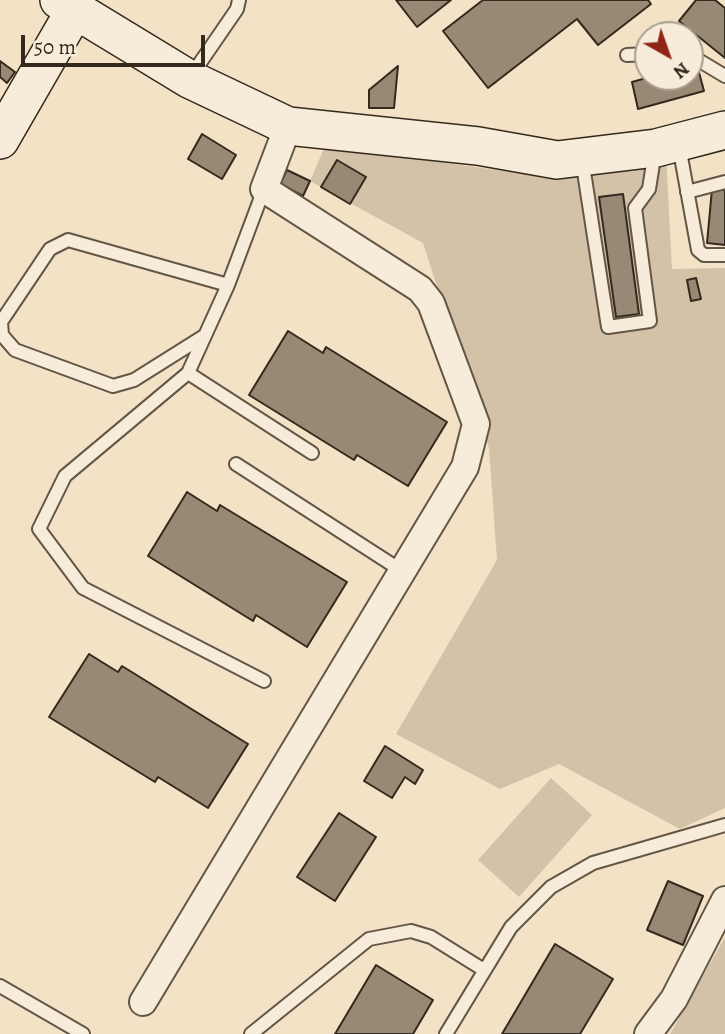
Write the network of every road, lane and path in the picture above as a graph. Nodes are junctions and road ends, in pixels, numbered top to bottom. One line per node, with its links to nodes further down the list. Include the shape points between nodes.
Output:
1 (239, 0): 7 (lane)
2 (67, 5): 7 (street); 11 (street)
3 (627, 55): 4 (lane)
4 (634, 55)
5 (704, 63): 6 (lane)
6 (725, 76)
7 (189, 79): 9 (street)
8 (725, 106): 13 (street, via 658,127)
9 (288, 126): 13 (street); 16 (street)
10 (725, 130): 12 (street)
11 (0, 140)
12 (667, 145): 14 (street); 14 (lane, via 635,208 650,321 608,327); 17 (lane)
13 (478, 146): 14 (street, via 557,160)
14 (582, 159)
15 (725, 182): 17 (lane)
16 (264, 189): 19 (lane); 24 (street, via 420,289 431,303 476,424 465,467)
17 (687, 192): 18 (lane, via 698,250 704,255)
18 (725, 255)
19 (228, 285): 20 (lane); 20 (lane, via 68,240 50,249 1,322 2,335 15,350 113,386 134,380)
20 (205, 336): 21 (lane)
21 (187, 373): 22 (lane); 25 (lane, via 65,476 39,529 83,588)
22 (312, 453)
23 (236, 464): 24 (lane)
24 (402, 571): 30 (street)
25 (264, 681)
26 (725, 825): 28 (lane, via 593,863 551,887 510,928)
27 (725, 900): 34 (street, via 674,999)
28 (484, 970): 32 (lane, via 431,937 411,931 369,939); 33 (lane)
29 (0, 986): 31 (lane)
30 (143, 1002)
31 (83, 1034)
32 (251, 1034)
33 (446, 1034)
34 (648, 1034)

